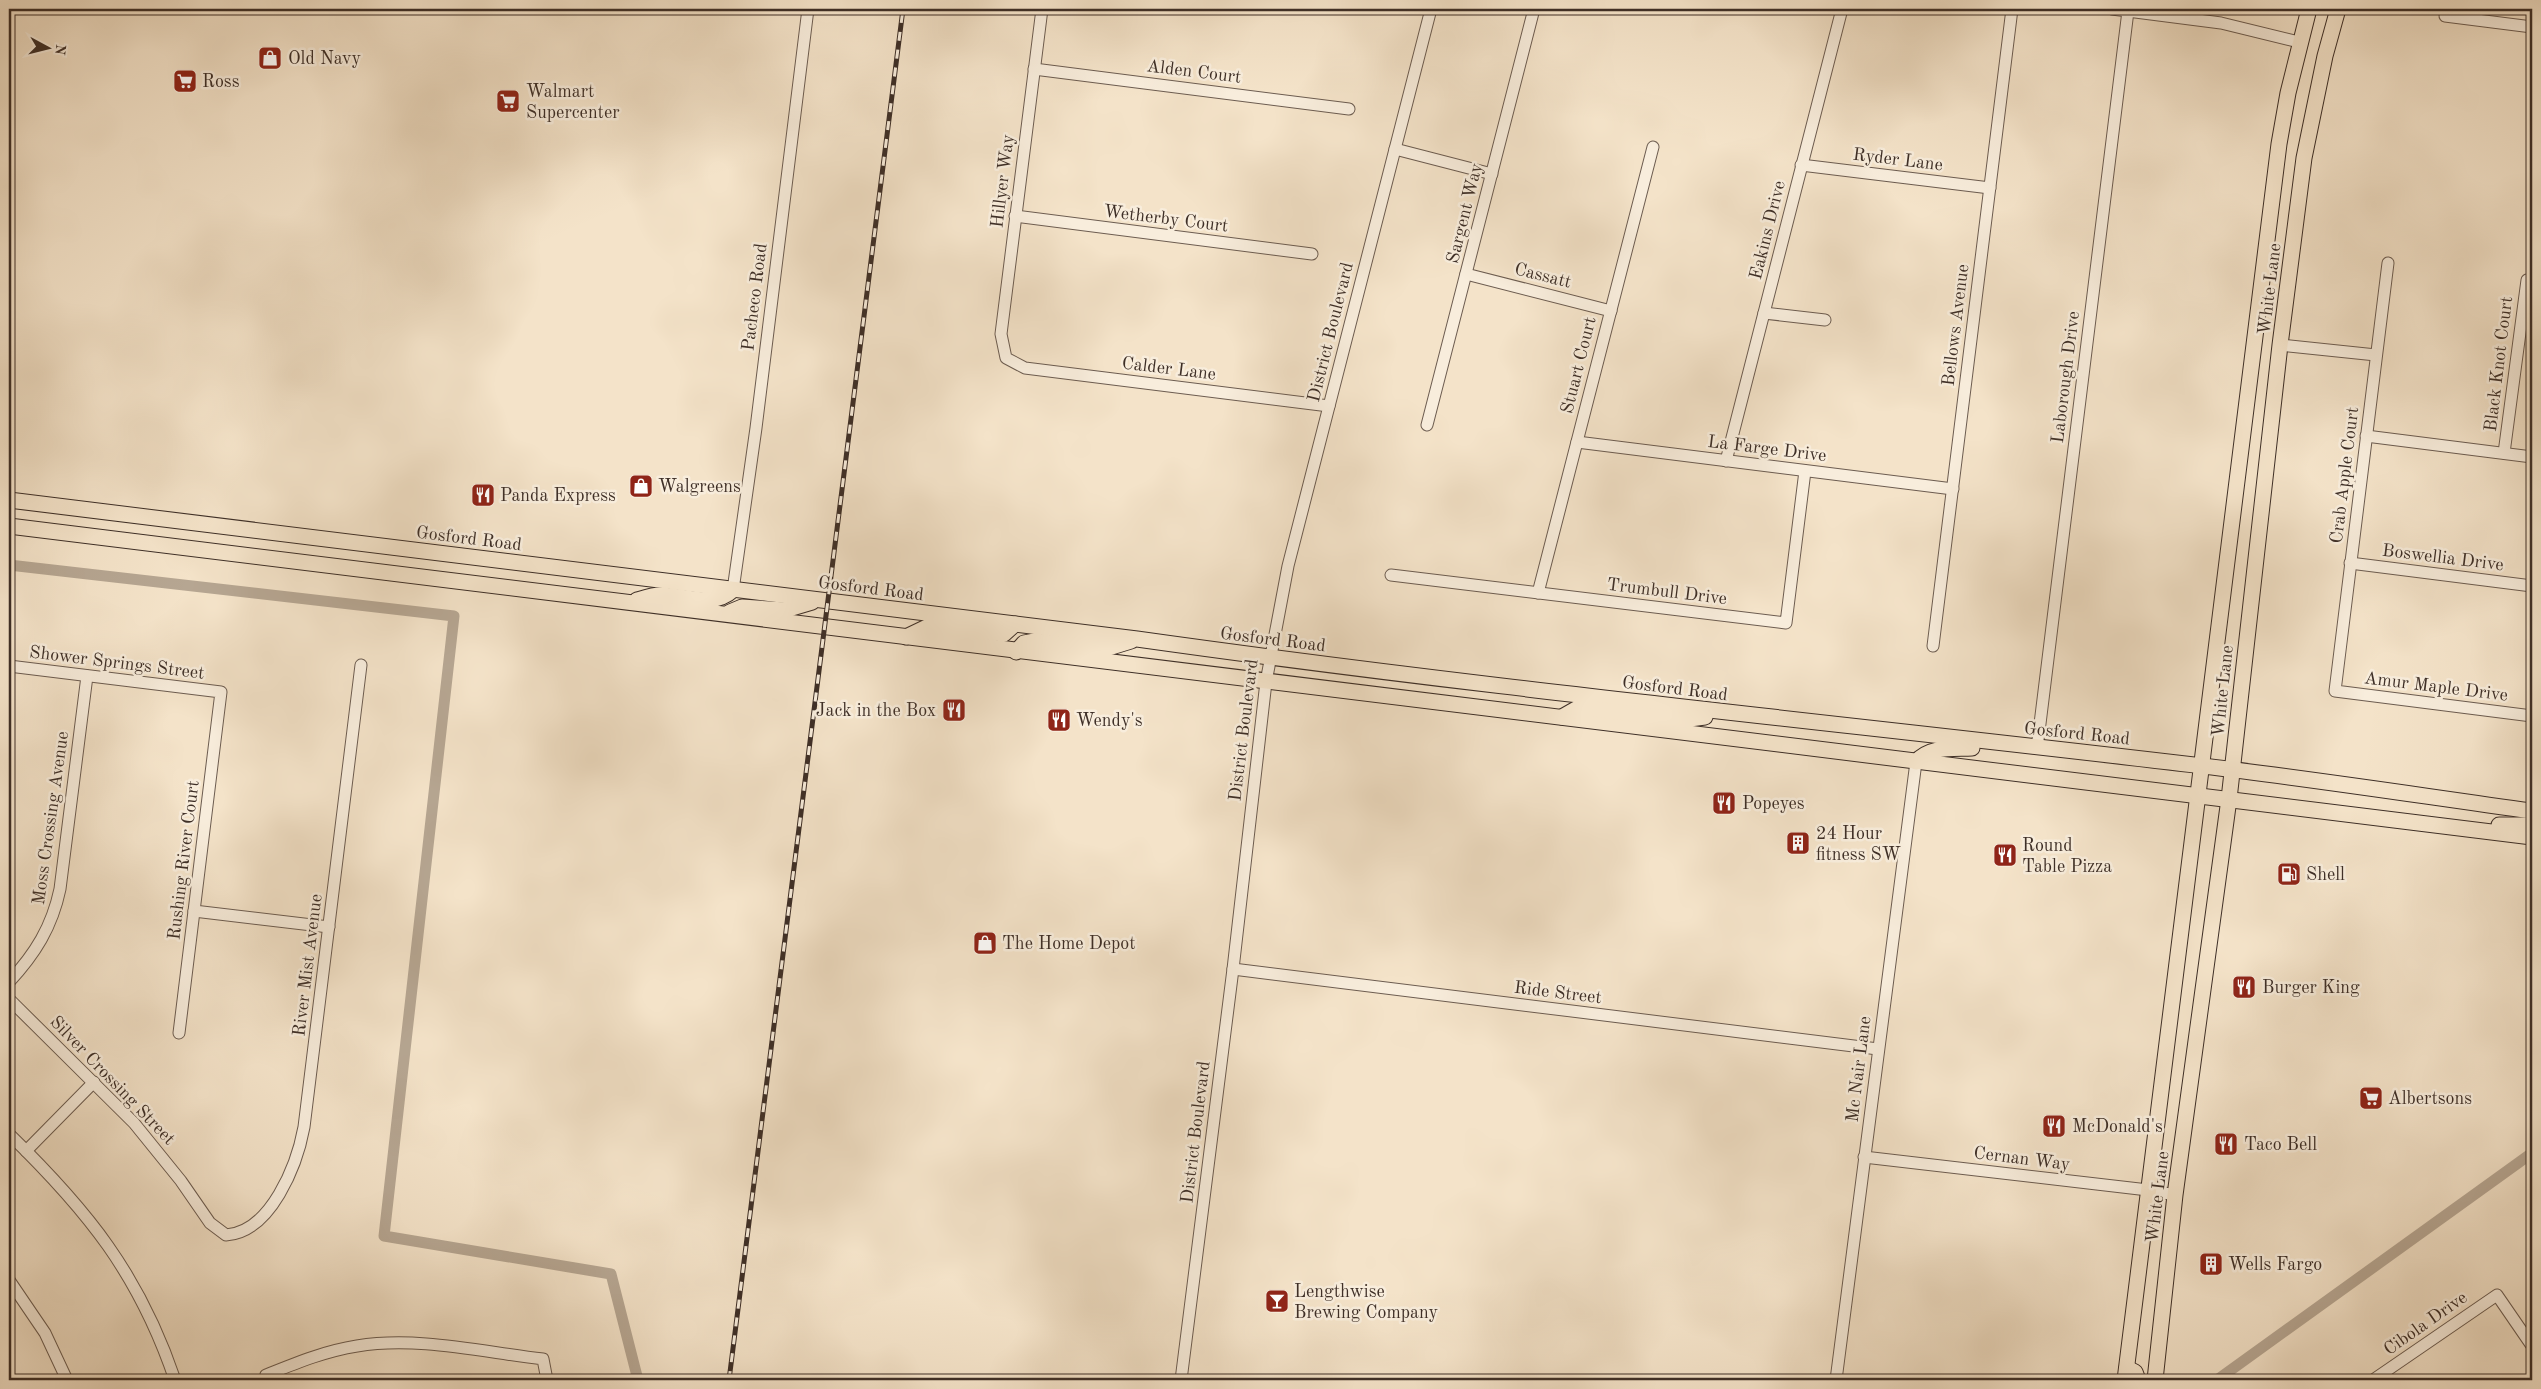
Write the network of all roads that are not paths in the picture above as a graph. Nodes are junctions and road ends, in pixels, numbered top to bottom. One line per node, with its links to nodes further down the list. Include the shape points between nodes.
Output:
1 (808, 9): 46 (street, Pacheco Road)
2 (1042, 9): 14 (street, Hillyer Way)
3 (1431, 9): 17 (street, District Boulevard)
4 (1534, 9): 19 (street, Sargent Way)
5 (1842, 9): 18 (street, Eakins Drive)
6 (2012, 9): 20 (street, Bellows Avenue)
7 (2112, 9): 10 (street)
8 (2309, 9): 13 (main road, White Lane)
9 (2338, 9): 29 (main road, White Lane, via 2308,133)
10 (2128, 11): 13 (street, via 2222,23); 67 (street, Laborough Drive)
11 (2446, 16): 12 (street)
12 (2532, 27)
13 (2299, 42): 69 (main road, White Lane, via 2279,144)
14 (1034, 69): 15 (street, Alden Court); 21 (street, Hillyer Way)
15 (1350, 109)
16 (1652, 146): 26 (street, Stuart Court)
17 (1395, 150): 19 (street); 32 (street, District Boulevard)
18 (1802, 165): 20 (street, Ryder Lane); 27 (street, Eakins Drive)
19 (1492, 174): 24 (street, Sargent Way)
20 (1990, 188): 40 (street, Bellows Avenue)
21 (1015, 216): 22 (street, Wetherby Court); 31 (street, Hillyer Way, via 1000,334)
22 (1312, 254)
23 (2388, 263): 30 (street, Crab Apple Court)
24 (1466, 274): 26 (street, Cassatt); 33 (street, Sargent Way)
25 (2527, 280): 36 (street, Black Knot Court)
26 (1610, 311): 35 (street, Stuart Court)
27 (1764, 312): 28 (street); 38 (street, Eakins Drive)
28 (1825, 320)
29 (2280, 345): 30 (street); 70 (main road, White Lane)
30 (2376, 355): 34 (street, Crab Apple Court)
31 (1006, 358): 32 (street, Calder Lane, via 1025,368)
32 (1329, 406): 56 (street, District Boulevard, via 1288,566)
33 (1427, 425)
34 (2366, 436): 36 (street); 43 (street, Crab Apple Court)
35 (1577, 442): 38 (street, La Farge Drive); 47 (street, Stuart Court)
36 (2504, 453): 37 (street)
37 (2532, 456)
38 (1726, 461): 39 (street, La Farge Drive)
39 (1805, 471): 40 (street, La Farge Drive); 47 (street, Trumbull Drive, via 1786,623)
40 (1953, 489): 54 (street, Bellows Avenue)
41 (9, 500): 46 (main road, Gosford Road)
42 (9, 526): 49 (main road)
43 (2350, 564): 45 (street, Boswellia Drive); 61 (street, Crab Apple Court)
44 (1391, 575): 47 (street, Trumbull Drive)
45 (2532, 586)
46 (733, 590): 48 (main road, Gosford Road); 49 (main road, via 710,601 659,594)
47 (1538, 593)
48 (818, 600): 50 (main road, via 785,610 742,607); 51 (main road, Gosford Road)
49 (626, 602): 50 (main road)
50 (725, 615): 52 (main road)
51 (1015, 624): 52 (main road, via 1004,634 929,626); 53 (main road, Gosford Road)
52 (904, 637): 55 (main road)
53 (1137, 639): 55 (main road, via 1105,649 1035,641 1024,643); 56 (main road, Gosford Road)
54 (1933, 646)
55 (1016, 652): 60 (main road)
56 (1269, 658): 60 (street, District Boulevard); 63 (main road, Gosford Road)
57 (361, 665): 78 (street, River Mist Avenue)
58 (9, 666): 59 (street, Shower Springs Street)
59 (87, 676): 62 (street, Shower Springs Street); 80 (street, Moss Crossing Avenue, via 56,910 39,946)
60 (1266, 682): 65 (main road); 79 (street, District Boulevard)
61 (2334, 691): 64 (street, Amur Maple Drive)
62 (221, 692): 77 (street, Rushing River Court)
63 (1732, 714): 65 (main road, via 1682,720 1576,709); 66 (main road, Gosford Road)
64 (2532, 716)
65 (1562, 717): 68 (main road)
66 (2020, 746): 67 (main road, Gosford Road); 68 (main road, via 1937,750 1923,753)
67 (2037, 748): 69 (main road, Gosford Road)
68 (1916, 762): 71 (main road); 83 (street, Mc Nair Lane)
69 (2201, 765): 70 (main road, Gosford Road); 71 (main road, White Lane)
70 (2232, 769): 72 (main road, White Lane); 73 (main road, Gosford Road)
71 (2197, 794): 72 (main road); 88 (main road, White Lane)
72 (2229, 799): 75 (main road); 89 (main road, White Lane)
73 (2532, 811)
74 (2532, 825): 75 (main road)
75 (2427, 826): 76 (main road)
76 (2532, 837)
77 (194, 911): 78 (street); 82 (street, Rushing River Court)
78 (329, 927): 90 (street, River Mist Avenue, via 300,1148 283,1188 271,1205 240,1234)
79 (1233, 969): 83 (street, Ride Street); 98 (street, District Boulevard)
80 (9, 982)
81 (9, 999): 84 (street, Silver Crossing Street)
82 (179, 1033)
83 (1878, 1049): 87 (street, Mc Nair Lane)
84 (94, 1082): 86 (street); 90 (street, Silver Crossing Street, via 177,1174 210,1223)
85 (9, 1134): 86 (street)
86 (26, 1151): 96 (street, via 70,1195 113,1252 152,1322)
87 (1864, 1157): 88 (street, Cernan Way); 99 (street, Mc Nair Lane)
88 (2148, 1190): 89 (street, Cernan Way); 93 (main road, White Lane)
89 (2175, 1195): 101 (main road, White Lane)
90 (226, 1236)
91 (9, 1280): 95 (street, via 45,1334)
92 (2532, 1346): 102 (street, Cibola Drive, via 2497,1295)
93 (2126, 1374): 100 (main road, via 2135,1372)
94 (267, 1378): 97 (street, via 331,1351 389,1343 416,1343 542,1359)
95 (67, 1380)
96 (174, 1380)
97 (547, 1380)
98 (1181, 1380)
99 (1836, 1380)
100 (2138, 1380)
101 (2155, 1380)
102 (2373, 1380)

